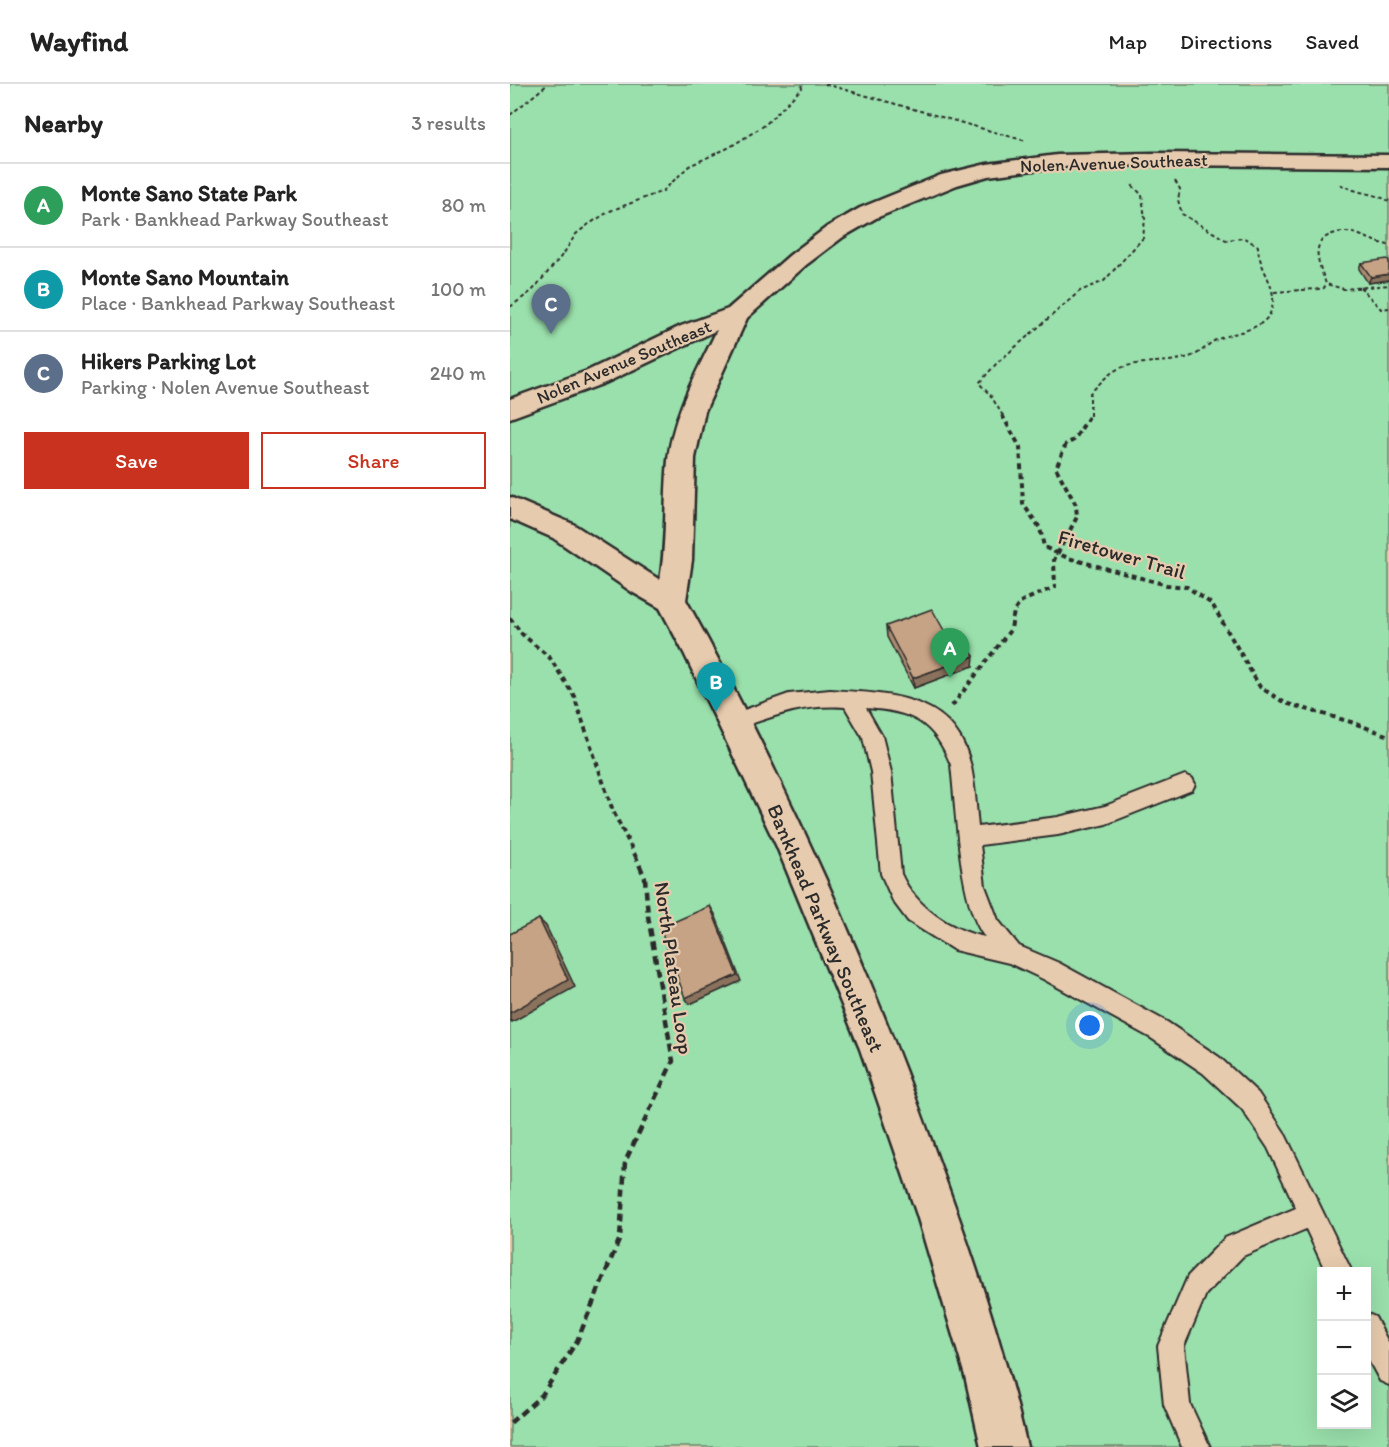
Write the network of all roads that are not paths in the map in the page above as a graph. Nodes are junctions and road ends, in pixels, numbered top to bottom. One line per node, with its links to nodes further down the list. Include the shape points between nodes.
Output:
1 (1389, 160): 2 (street, Nolen Avenue Southeast, via 1110,159 987,170 908,195 835,232)
2 (737, 314): 3 (street, Nolen Avenue Southeast, via 596,377); 5 (street, Nolen Avenue Southeast, via 692,411 682,458 678,560)
3 (510, 409)
4 (510, 507): 5 (street, via 563,531)
5 (671, 600): 7 (street, Bankhead Parkway Southeast)
6 (850, 699): 7 (lane, via 789,702); 9 (lane, via 905,706 938,723 962,765); 10 (lane, via 872,736 881,772 891,874 900,894 916,914 962,943)
7 (734, 722): 15 (street, Bankhead Parkway Southeast, via 793,844 879,1049 942,1226 988,1376)
8 (1185, 784): 9 (lane, via 1096,817)
9 (970, 837): 10 (lane, via 978,896 989,926)
10 (1011, 953): 11 (lane, via 1159,1030 1210,1065 1250,1101 1276,1140)
11 (1311, 1214): 12 (lane); 16 (lane, via 1234,1247 1197,1286 1171,1346 1177,1405)
12 (1338, 1267)
13 (1371, 1336): 14 (lane)
14 (1389, 1372)
15 (1004, 1447)
16 (1196, 1447)

